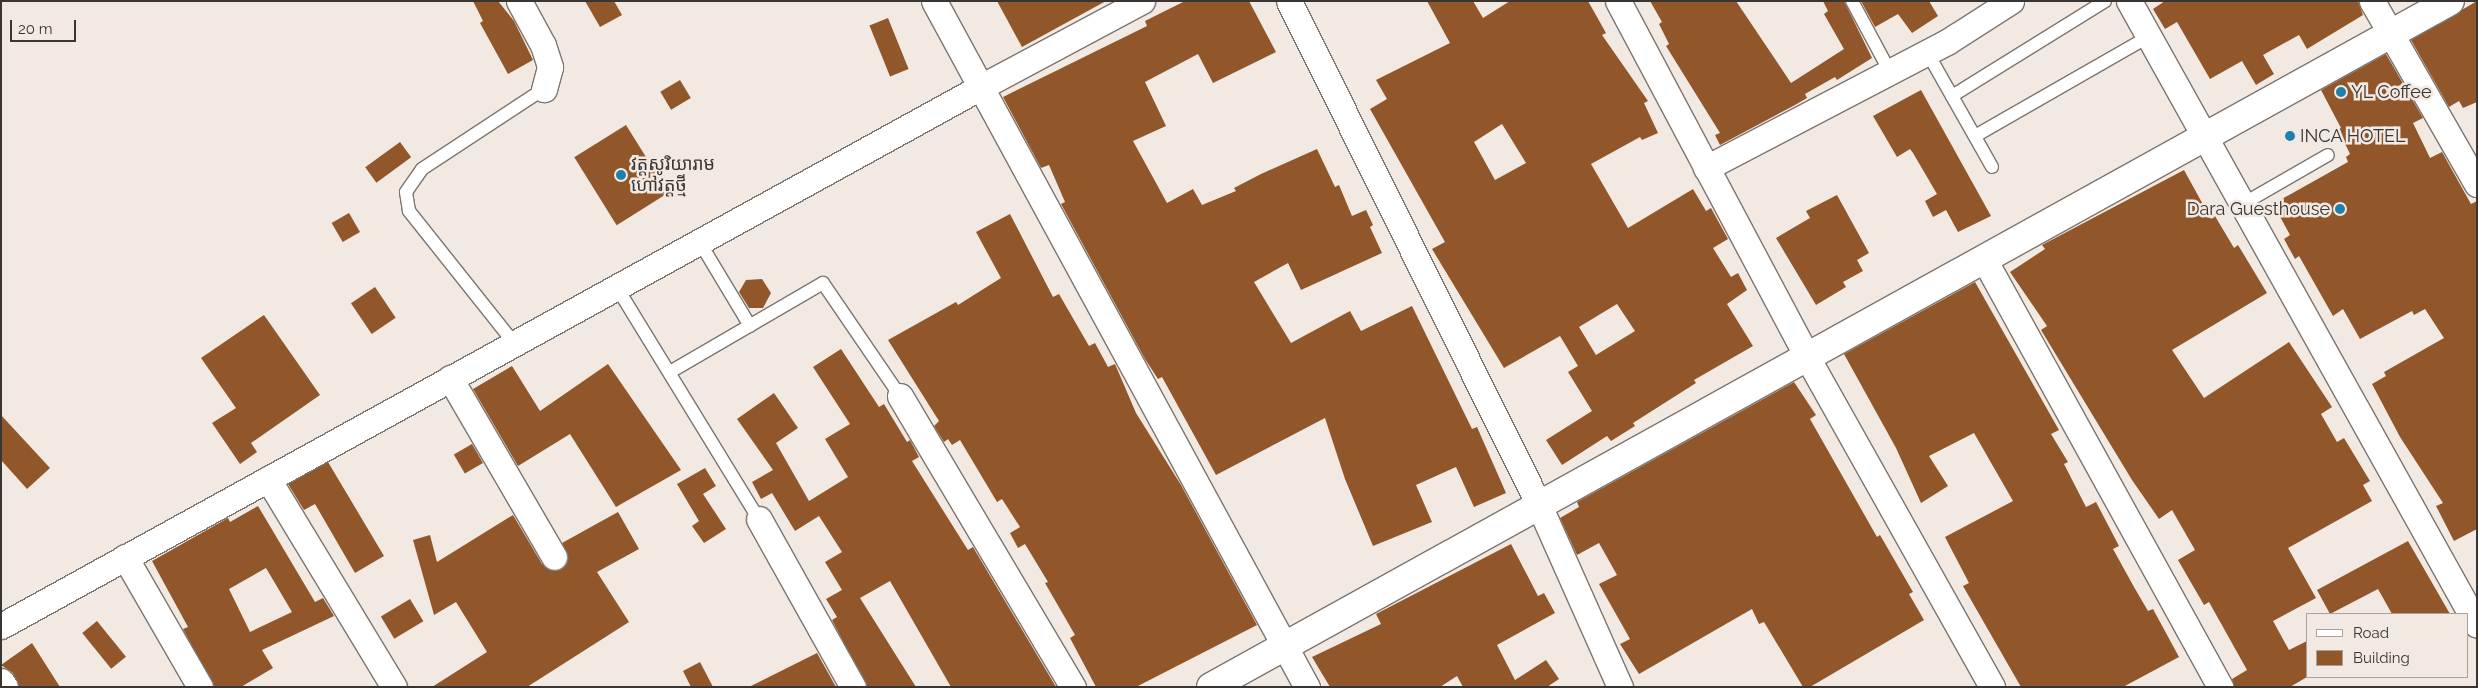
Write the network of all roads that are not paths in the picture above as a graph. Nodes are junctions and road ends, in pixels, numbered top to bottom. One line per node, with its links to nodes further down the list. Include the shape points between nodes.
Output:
1 (519, 1): 17 (street, via 543,45 550,67)
2 (934, 1): 16 (street)
3 (1142, 1): 16 (street)
4 (1289, 1): 36 (street)
5 (1618, 1): 23 (street)
6 (1852, 1): 15 (lane)
7 (2011, 1): 14 (street)
8 (2105, 1): 18 (lane)
9 (2130, 1): 13 (street)
10 (2372, 1): 12 (street)
11 (2450, 1): 12 (street)
12 (2390, 34): 20 (street); 24 (street)
13 (2148, 37): 19 (lane); 20 (street)
14 (1927, 52): 15 (street); 18 (lane)
15 (1890, 72): 23 (street)
16 (979, 88): 26 (street); 42 (street)
17 (544, 89): 30 (lane, via 422,169 406,192 409,211)
18 (1952, 96): 19 (lane)
19 (1974, 136): 22 (lane)
20 (2203, 138): 25 (street); 27 (street)
21 (2328, 155): 25 (lane)
22 (1992, 167)
23 (1706, 168): 31 (street)
24 (2477, 184)
25 (2240, 205): 40 (street)
26 (699, 241): 28 (street); 29 (lane)
27 (1984, 259): 31 (street); 53 (street)
28 (616, 286): 30 (street); 32 (lane)
29 (750, 326): 32 (lane); 34 (lane, via 823,283)
30 (514, 343): 33 (street)
31 (1807, 357): 36 (street); 52 (street)
32 (670, 372): 37 (lane)
33 (450, 378): 35 (street); 39 (street)
34 (900, 396): 48 (street)
35 (268, 479): 38 (street); 46 (street)
36 (1539, 505): 42 (street); 51 (street)
37 (759, 519): 47 (street)
38 (125, 557): 41 (street); 45 (street)
39 (554, 557)
40 (2477, 625)
41 (1, 626)
42 (1284, 646): 49 (street); 50 (street)
43 (1, 681): 44 (street)
44 (5, 687)
45 (200, 687)
46 (394, 687)
47 (854, 687)
48 (1073, 687)
49 (1211, 687)
50 (1307, 687)
51 (1620, 687)
52 (1992, 687)
53 (2220, 687)

